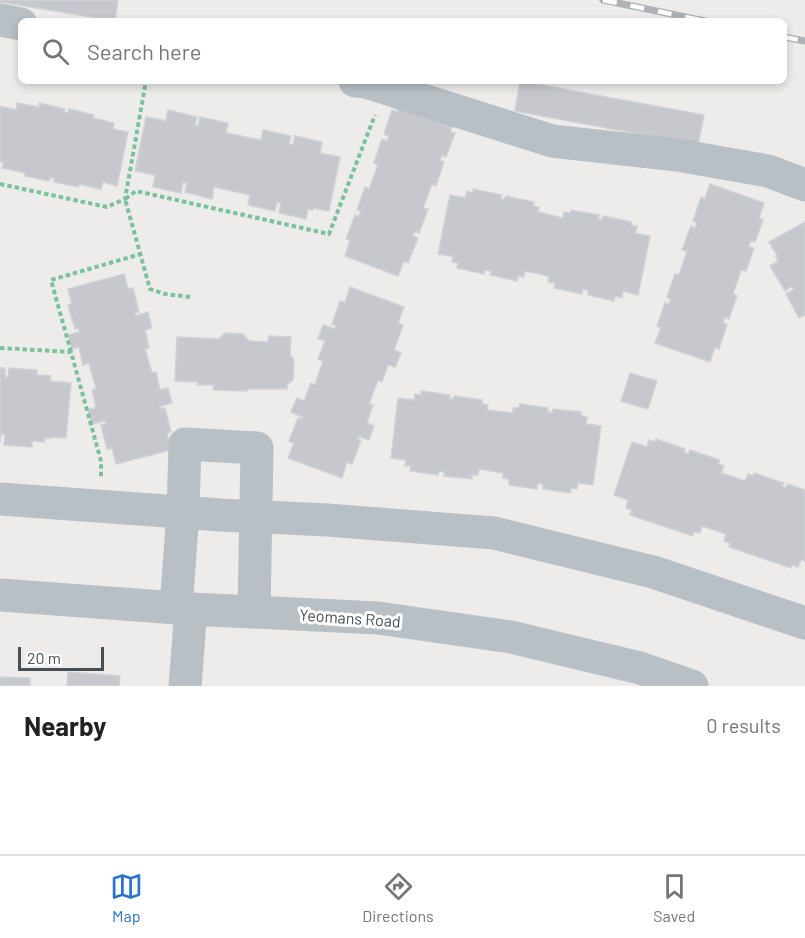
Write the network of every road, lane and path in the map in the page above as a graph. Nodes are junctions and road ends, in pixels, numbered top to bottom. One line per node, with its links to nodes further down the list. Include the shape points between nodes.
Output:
1 (0, 20): 2 (street)
2 (18, 23)
3 (145, 84): 7 (path)
4 (369, 85): 6 (street, via 552,141 677,155 768,171); 7 (path, via 370,129 329,234 136,191)
5 (0, 184): 7 (path, via 107,207)
6 (805, 185)
7 (125, 199): 8 (path)
8 (141, 254): 9 (path, via 150,289); 11 (path, via 51,280)
9 (190, 297)
10 (0, 348): 11 (path)
11 (71, 352): 13 (path, via 101,461)
12 (0, 499): 13 (street)
13 (101, 506): 14 (street)
14 (183, 513): 15 (street); 15 (street, via 185,444 257,448); 17 (street)
15 (255, 517): 18 (street); 19 (street, via 494,533 653,572)
16 (0, 595): 17 (street, Yeomans Road)
17 (183, 608): 18 (street, Yeomans Road); 20 (street)
18 (254, 612): 21 (street, Yeomans Road, via 378,618 512,637 640,668)
19 (805, 623)
20 (185, 686)
21 (692, 686)

